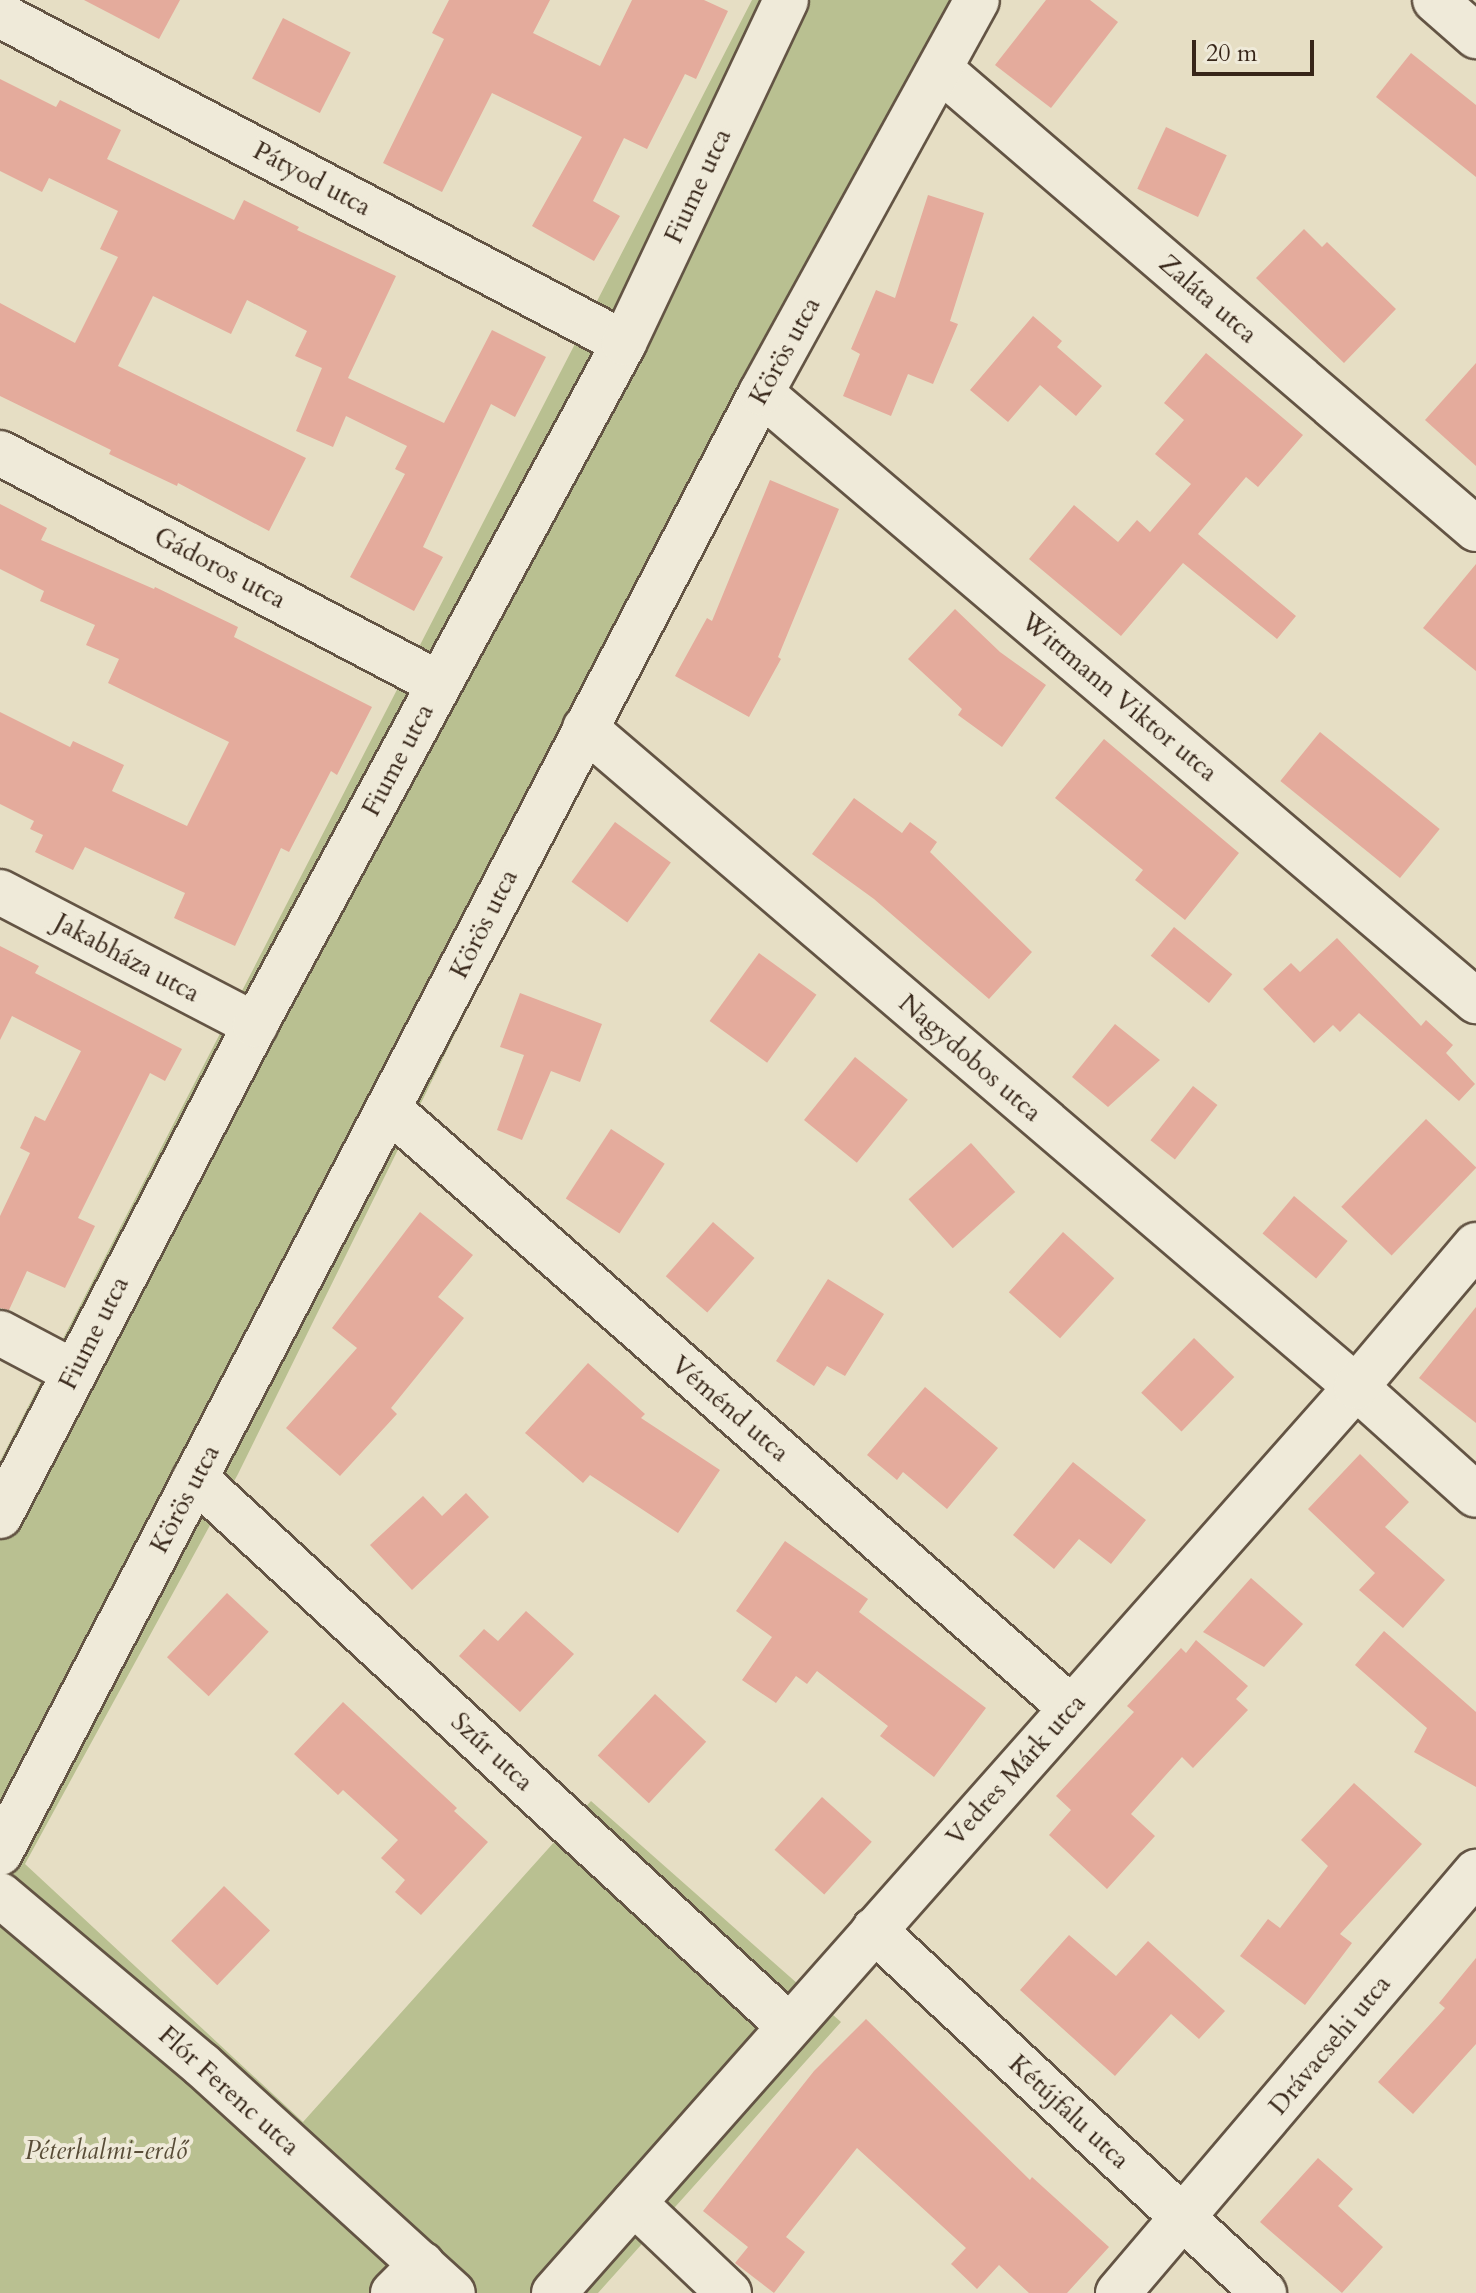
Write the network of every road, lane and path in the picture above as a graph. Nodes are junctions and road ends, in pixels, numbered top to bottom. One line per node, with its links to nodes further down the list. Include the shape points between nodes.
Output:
1 (786, 0): 7 (street, Fiume utca)
2 (977, 0): 6 (street, Körös utca)
3 (1435, 0): 5 (street)
4 (0, 15): 7 (street, Pátyod utca)
5 (1476, 36)
6 (941, 70): 8 (street, Körös utca); 10 (street, Zaláta utca)
7 (624, 343): 11 (street, Fiume utca)
8 (761, 393): 12 (street, Körös utca); 14 (street, Wittmann Viktor utca)
9 (0, 453): 11 (street, Gádoros utca)
10 (1476, 529)
11 (439, 683): 15 (street, Fiume utca)
12 (585, 728): 16 (street, Körös utca); 20 (street, Nagydobos utca)
13 (0, 892): 15 (street, Jakabháza utca)
14 (1476, 1001)
15 (255, 1025): 19 (street, Fiume utca)
16 (389, 1109): 21 (street, Körös utca); 24 (street, Véménd utca)
17 (1476, 1245): 20 (street, Vedres Márk utca)
18 (0, 1333): 19 (street)
19 (74, 1372): 23 (street, Fiume utca)
20 (1356, 1387): 22 (street, Nagydobos utca); 24 (street, Vedres Márk utca)
21 (195, 1478): 25 (street, Körös utca); 29 (street, Szűr utca)
22 (1476, 1495)
23 (0, 1516)
24 (1071, 1708): 28 (street, Vedres Márk utca)
25 (0, 1853)
26 (1476, 1872): 31 (street, Drávacsehi utca)
27 (0, 1895): 32 (street, Flór Ferenc utca, via 202,2065)
28 (874, 1930): 29 (street, Vedres Márk utca); 31 (street, Kétújfalu utca)
29 (789, 2026): 30 (street, Vedres Márk utca)
30 (634, 2203): 34 (street, Vedres Márk utca); 35 (street)
31 (1183, 2218): 36 (street, Drávacsehi utca); 37 (street, Kétújfalu utca)
32 (407, 2279): 33 (street, Flór Ferenc utca)
33 (453, 2293)
34 (554, 2293)
35 (729, 2293)
36 (1118, 2293)
37 (1264, 2293)

